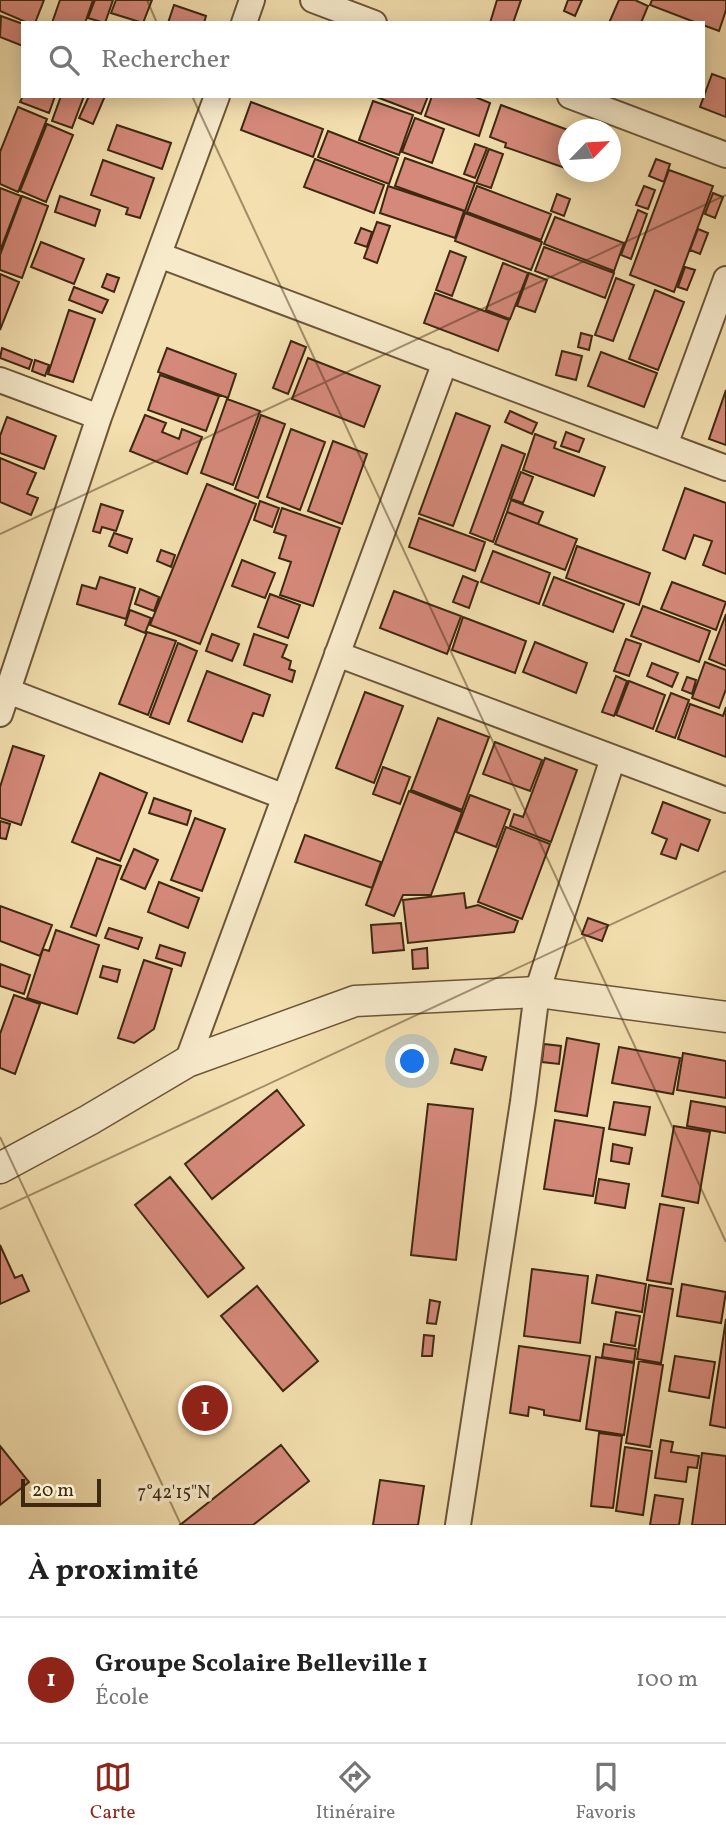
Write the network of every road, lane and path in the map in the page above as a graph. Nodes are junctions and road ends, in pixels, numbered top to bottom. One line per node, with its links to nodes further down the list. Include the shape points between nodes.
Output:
1 (252, 0): 3 (street)
2 (313, 0): 4 (street)
3 (245, 21)
4 (369, 21)
5 (216, 98): 8 (street)
6 (575, 98): 7 (street)
7 (726, 155)
8 (159, 255): 10 (street); 12 (street)
9 (726, 279): 13 (street)
10 (445, 362): 13 (street); 15 (street)
11 (0, 380): 12 (street)
12 (99, 417): 16 (street)
13 (665, 445): 14 (street)
14 (726, 468)
15 (337, 654): 17 (street); 18 (street)
16 (4, 703): 18 (street)
17 (613, 758): 19 (street); 20 (street)
18 (285, 797): 22 (street)
19 (726, 800)
20 (537, 992): 21 (street); 22 (street, via 355,1001); 24 (street)
21 (726, 1017)
22 (187, 1062): 23 (street)
23 (0, 1168)
24 (458, 1525)

